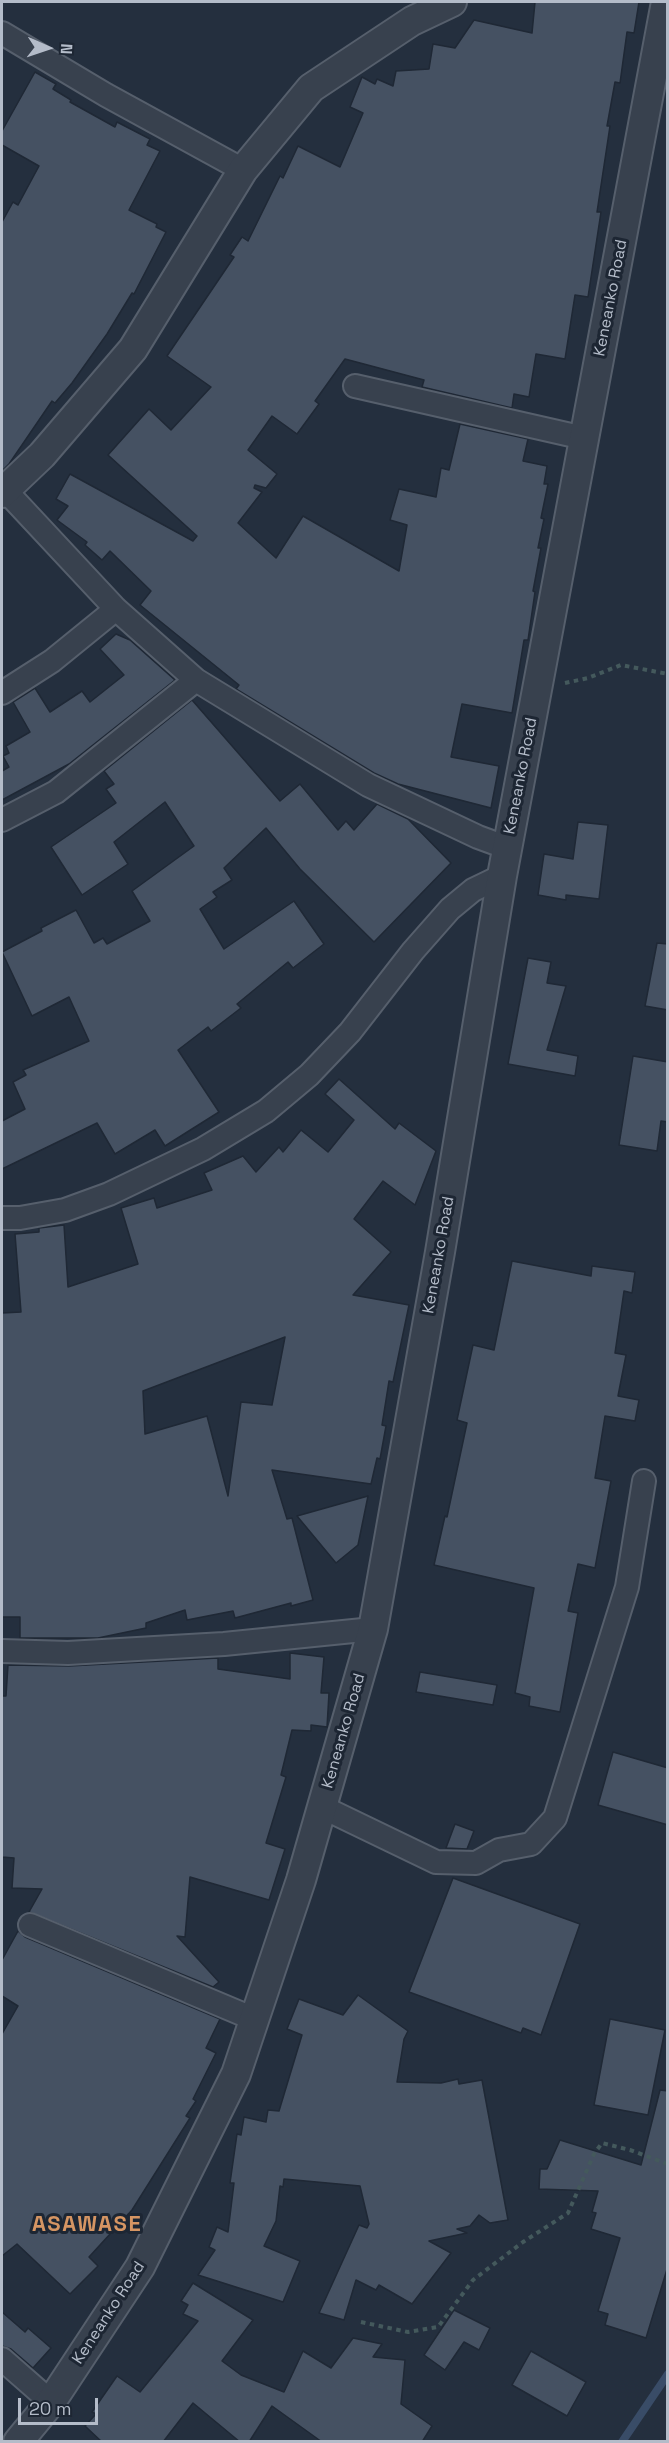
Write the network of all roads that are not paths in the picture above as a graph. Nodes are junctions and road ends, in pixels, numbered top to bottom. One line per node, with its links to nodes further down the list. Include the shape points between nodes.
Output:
1 (452, 2): 4 (street, via 412,21 311,88)
2 (666, 2): 6 (street, Keneanko Road)
3 (2, 33): 4 (street)
4 (243, 170): 7 (street, via 133,349 42,455)
5 (355, 386): 6 (street)
6 (584, 438): 12 (street, Keneanko Road)
7 (3, 491): 8 (street)
8 (116, 609): 9 (street); 10 (street, via 52,662)
9 (196, 680): 11 (street, via 56,792); 12 (street, via 368,785)
10 (2, 693)
11 (2, 820)
12 (508, 848): 13 (street, Keneanko Road)
13 (502, 876): 14 (street, via 472,890 450,909 351,1032 266,1111 203,1149 109,1194 65,1210); 16 (street, Keneanko Road)
14 (2, 1218)
15 (644, 1481): 18 (street, via 627,1587 555,1818 531,1844 499,1850 476,1863 436,1862)
16 (373, 1629): 17 (street, via 224,1644 68,1653); 18 (street, Keneanko Road)
17 (2, 1651)
18 (322, 1808): 20 (street, Keneanko Road)
19 (30, 1925): 20 (street)
20 (254, 2019): 22 (street, Keneanko Road, via 236,2074 141,2267)
21 (2, 2359): 22 (street)
22 (51, 2402): 23 (street, Keneanko Road)
23 (18, 2442)

